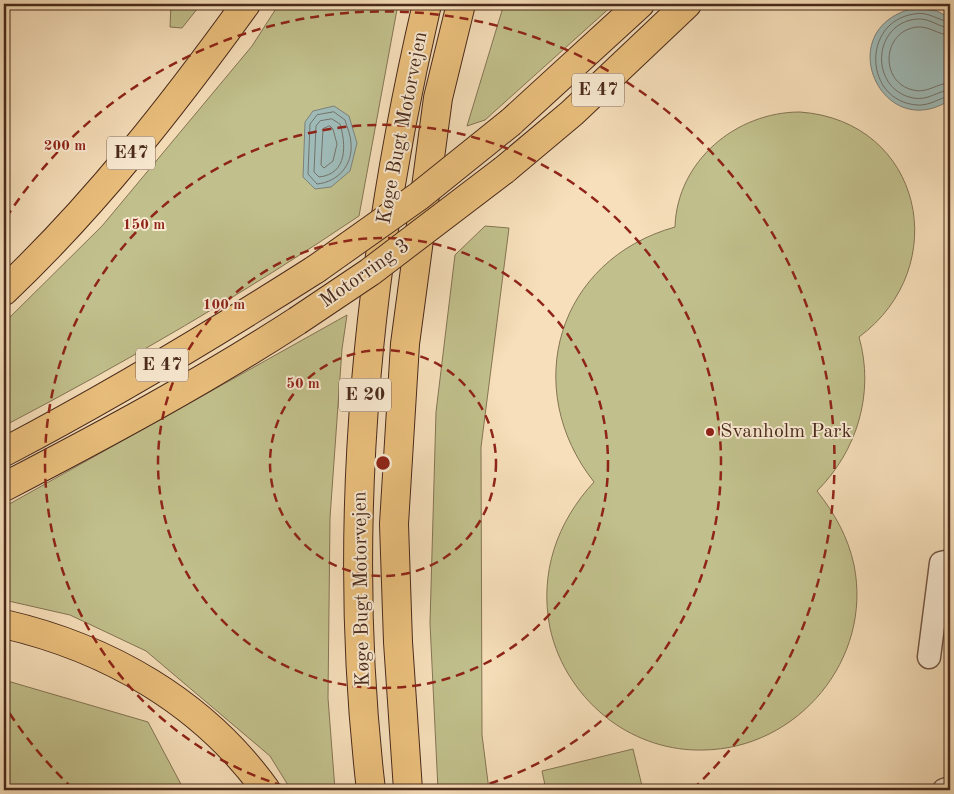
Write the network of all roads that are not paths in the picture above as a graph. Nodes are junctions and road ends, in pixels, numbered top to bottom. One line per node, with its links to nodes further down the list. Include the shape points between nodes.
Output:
1 (246, 4): 8 (highway, E47, via 138,145)
2 (427, 4): 16 (highway, Køge Bugt Motorvejen / E 20, via 393,166 376,271 361,448 361,645)
3 (461, 4): 7 (highway, Køge Bugt Motorvejen / E 20, via 438,98)
4 (480, 4): 7 (highway, via 454,99)
5 (640, 4): 9 (highway, E 47, bridge, via 511,122 419,196 316,269 87,409)
6 (686, 4): 10 (highway, Motorring 3 / E 47, bridge, via 592,95 504,170 370,272 222,369)
7 (432, 144): 17 (highway, Køge Bugt Motorvejen / E 20, via 405,344 394,524)
8 (4, 291)
9 (4, 452)
10 (4, 487)
11 (950, 561): 13 (street, via 941,563)
12 (4, 624): 15 (highway, via 42,633 101,655 145,678 218,734)
13 (929, 657)
14 (950, 788): 18 (street)
15 (266, 790)
16 (371, 790)
17 (408, 790)
18 (944, 790)

